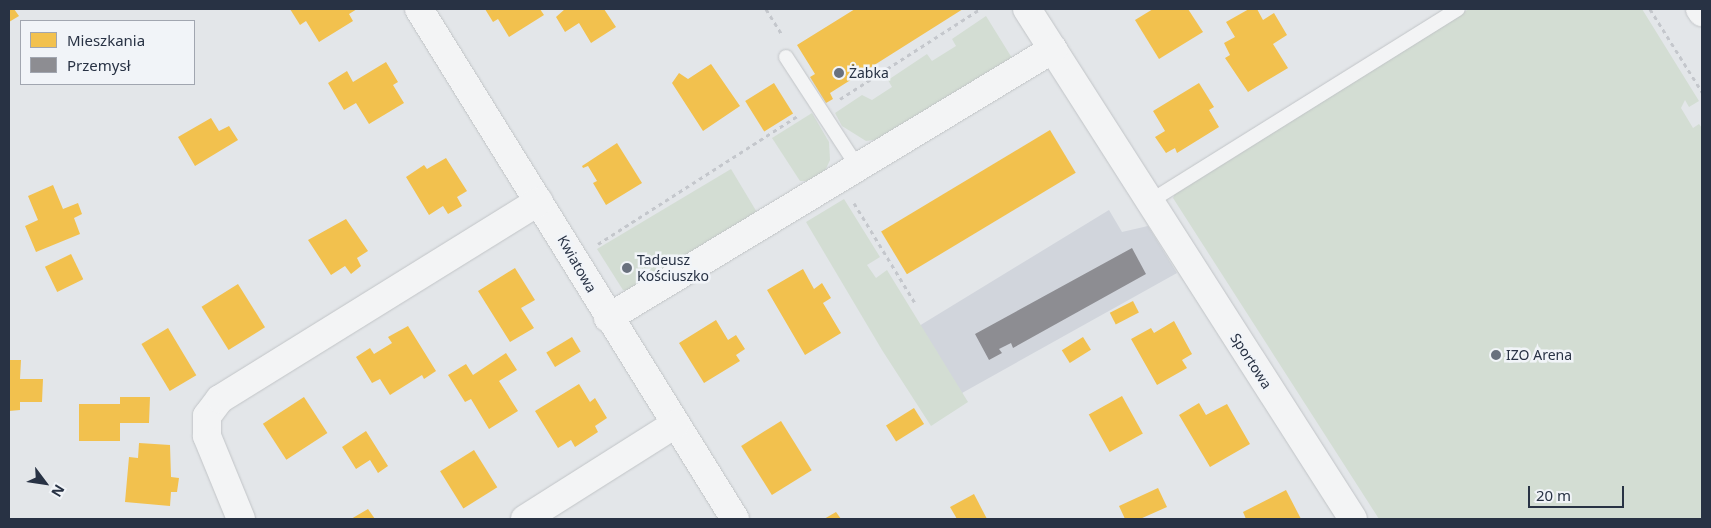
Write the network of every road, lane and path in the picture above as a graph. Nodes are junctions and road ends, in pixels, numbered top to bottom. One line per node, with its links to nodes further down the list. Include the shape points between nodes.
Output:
1 (419, 9): 15 (street, Kwiatowa)
2 (766, 9): 10 (path, via 784,40)
3 (980, 9): 12 (path)
4 (1027, 9): 9 (street, Sportowa)
5 (1458, 9): 16 (lane)
6 (1650, 9): 11 (path)
7 (1700, 9): 8 (street)
8 (1702, 12)
9 (1052, 49): 13 (street); 16 (street, Sportowa)
10 (786, 57): 12 (lane)
11 (1702, 92)
12 (820, 107): 13 (lane); 17 (path)
13 (857, 166): 19 (street)
14 (852, 200): 18 (path)
15 (540, 201): 19 (street, Kwiatowa); 21 (street, via 220,399 207,416 207,436)
16 (1150, 202): 24 (street, Sportowa)
17 (591, 248)
18 (915, 304)
19 (608, 318): 20 (street, Kwiatowa)
20 (675, 424): 22 (street); 23 (street, Kwiatowa)
21 (241, 519)
22 (525, 519)
23 (735, 519)
24 (1352, 519)

